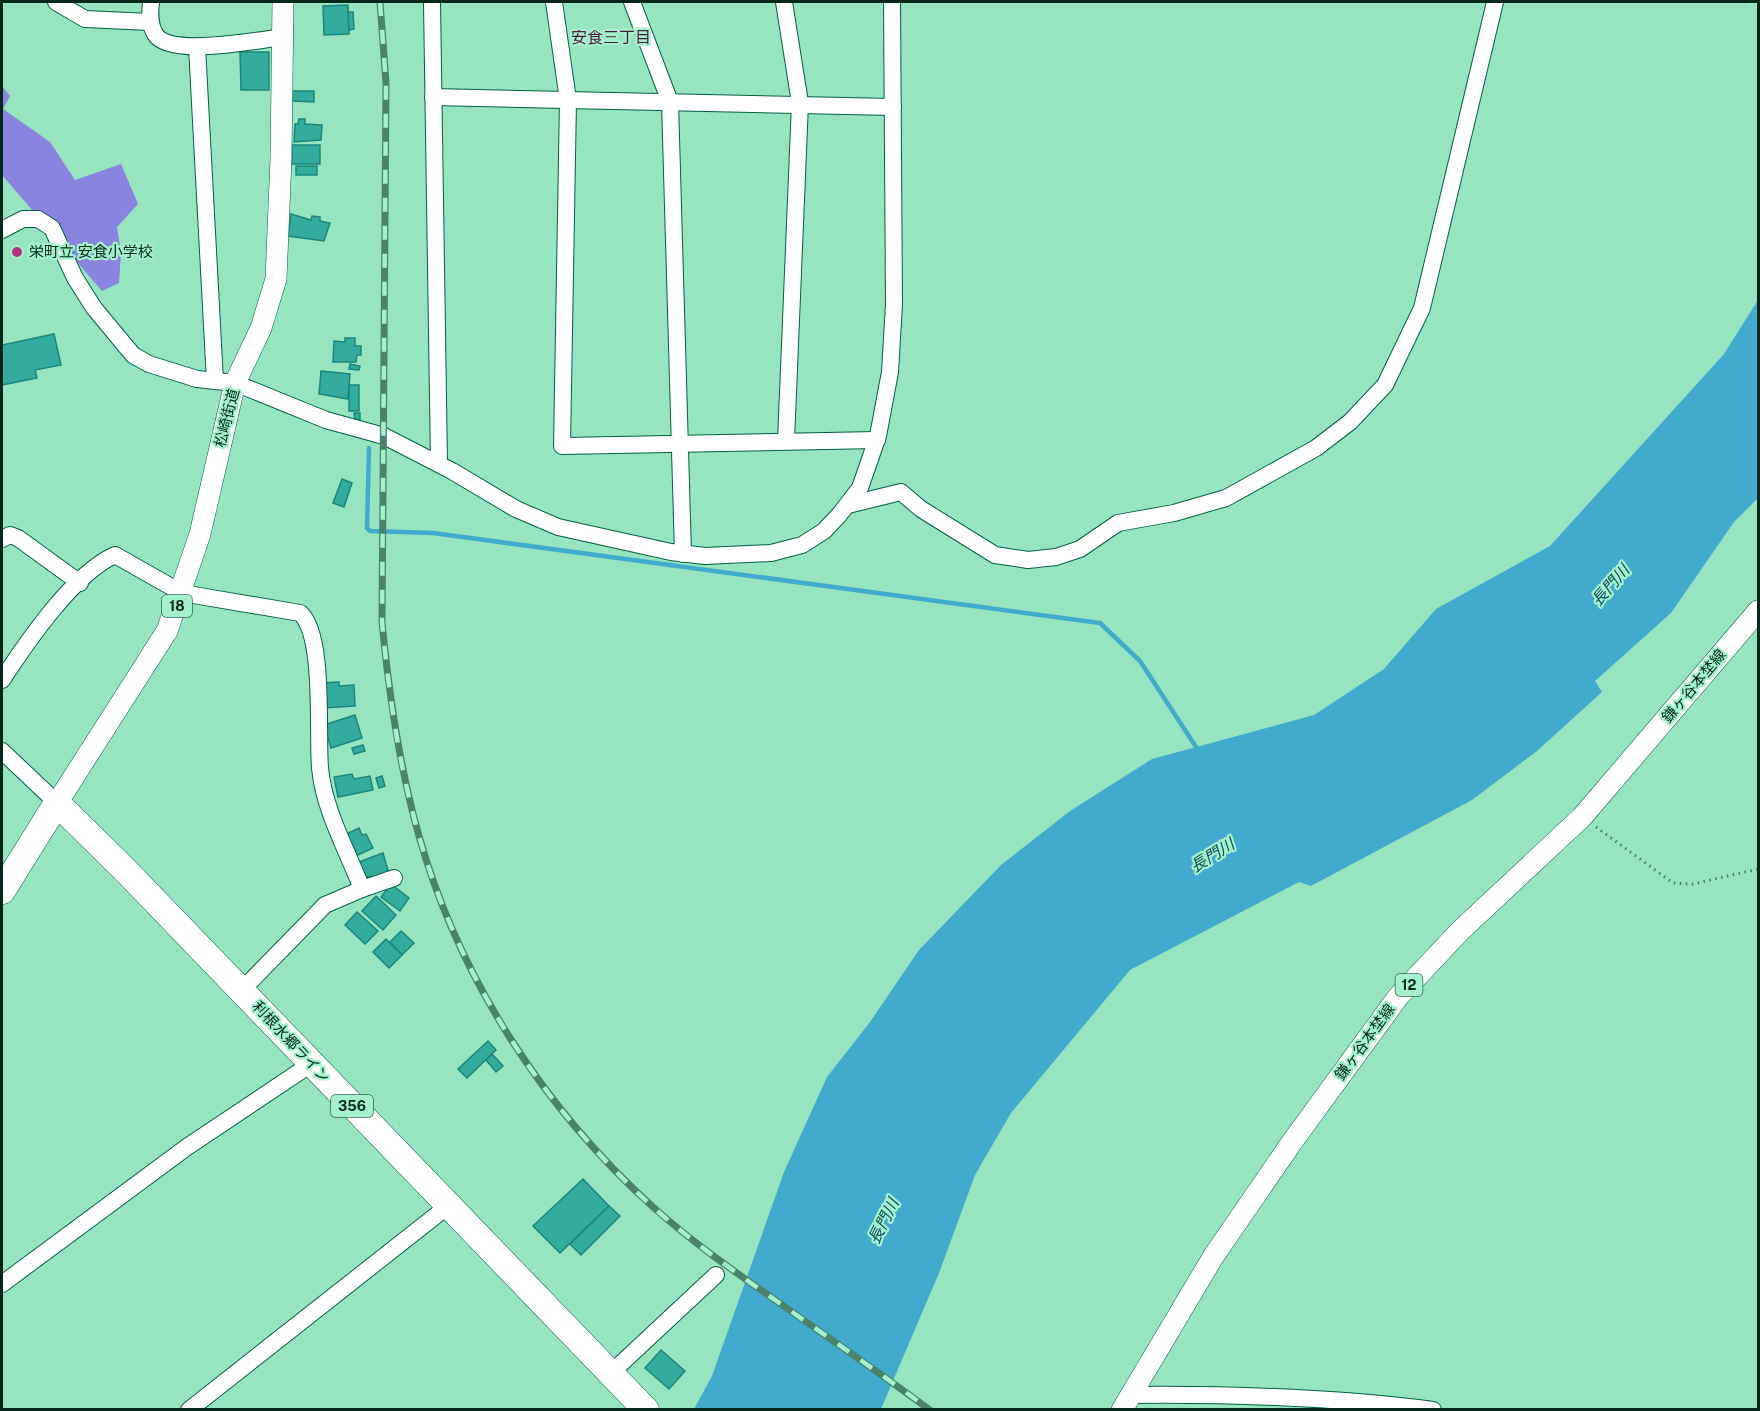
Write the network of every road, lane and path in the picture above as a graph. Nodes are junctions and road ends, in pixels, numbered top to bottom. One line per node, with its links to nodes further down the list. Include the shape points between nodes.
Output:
1 (56, 2): 10 (street, via 85,19)
2 (151, 2): 10 (street)
3 (283, 2): 11 (main road, 松崎街道 / 18)
4 (432, 2): 13 (street)
5 (554, 2): 14 (street)
6 (632, 2): 15 (street)
7 (784, 2): 16 (street)
8 (892, 2): 17 (street)
9 (1495, 2): 24 (street, via 1422,308 1385,385 1341,429 1316,448 1226,498 1118,523 1080,549 1056,557 1028,560 995,555 921,510 901,492)
10 (150, 22): 12 (street, via 155,35 165,42)
11 (283, 37): 12 (street); 19 (main road, 松崎街道 / 18, via 276,279 261,328)
12 (197, 47): 19 (street)
13 (433, 97): 14 (street); 23 (street)
14 (568, 100): 15 (street); 22 (street, via 562,446)
15 (670, 102): 16 (street); 22 (street)
16 (800, 105): 17 (street); 21 (street)
17 (894, 107): 20 (street, via 892,342)
18 (2, 230): 19 (street, via 23,219 38,219 52,228 94,308 133,355 148,364 197,379)
19 (225, 382): 23 (street, via 326,420 384,436); 28 (main road, 松崎街道 / 18, via 200,534)
20 (877, 440): 21 (street); 24 (street, via 860,488)
21 (786, 441): 22 (street)
22 (678, 443): 26 (street)
23 (439, 464): 26 (street, via 537,520)
24 (848, 504): 26 (street, via 824,531 802,545 737,556)
25 (2, 539): 27 (street, via 10,535 18,538)
26 (683, 554)
27 (80, 582): 28 (street, via 102,561 115,555); 30 (street, via 57,604)
28 (182, 593): 32 (main road, 松崎街道 / 18, via 167,631); 36 (street, via 300,613 308,620 315,643 320,770 335,825)
29 (1758, 611): 33 (main road, 鎌ヶ谷本埜線 / 12)
30 (2, 680)
31 (2, 751): 32 (street)
32 (57, 803): 37 (highway); 38 (highway, 利根水郷ライン / 356)
33 (1582, 817): 34 (path, via 1673,883 1693,884); 44 (main road, 鎌ヶ谷本埜線 / 12, via 1468,923 1398,997 1213,1257)
34 (1758, 869)
35 (394, 878): 36 (street)
36 (362, 889): 38 (street, via 325,905)
37 (2, 891)
38 (242, 990): 39 (highway, 利根水郷ライン / 356)
39 (311, 1065): 40 (highway, 利根水郷ライン / 356); 42 (street, via 187,1147)
40 (448, 1206): 43 (highway, 利根水郷ライン / 356); 47 (street)
41 (716, 1275): 43 (street)
42 (2, 1284)
43 (611, 1373): 46 (highway, 利根水郷ライン / 356)
44 (1126, 1402): 45 (street)
45 (1233, 1402): 48 (street, via 1378,1403)
46 (644, 1409)
47 (189, 1410)
48 (1433, 1410)

